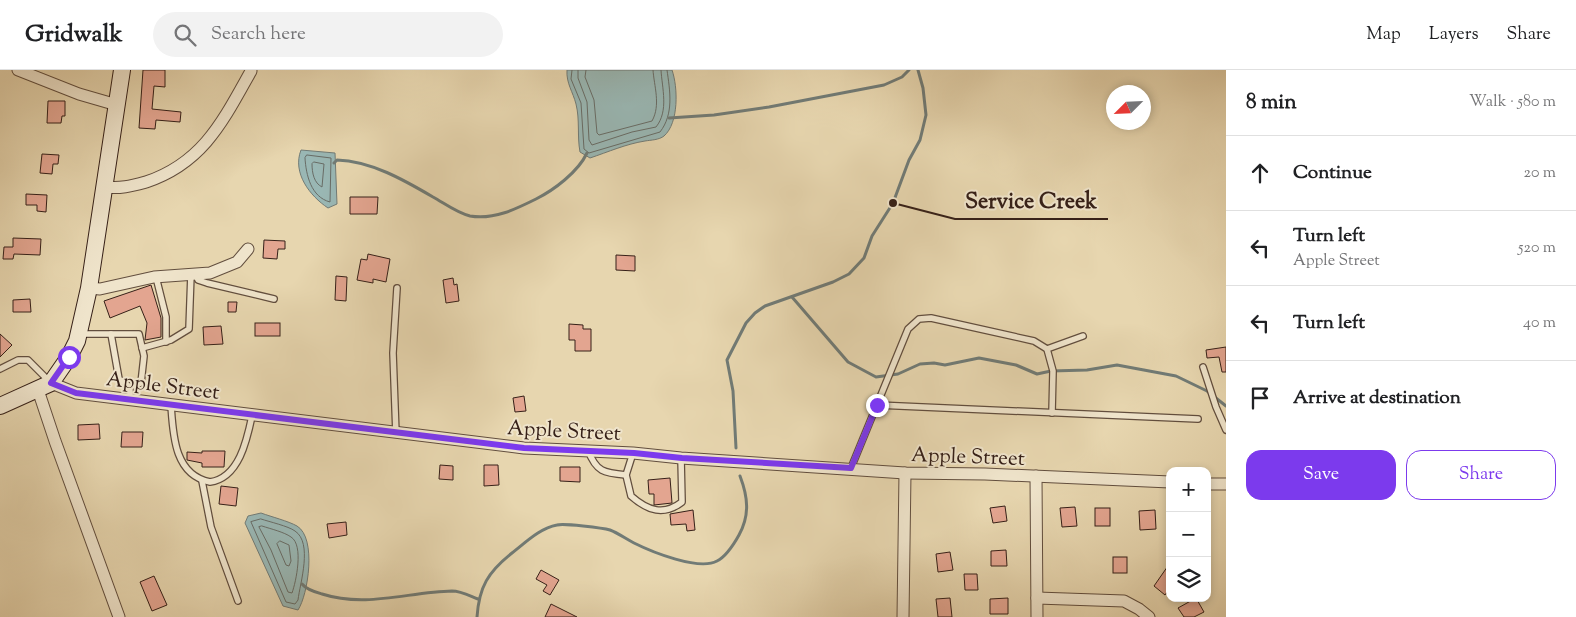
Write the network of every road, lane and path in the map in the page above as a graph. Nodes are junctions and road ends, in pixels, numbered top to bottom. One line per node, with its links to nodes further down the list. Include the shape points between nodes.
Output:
1 (18, 70): 4 (street)
2 (122, 70): 4 (street)
3 (251, 71): 5 (street, via 213,134 188,161 159,178 128,188)
4 (117, 105): 5 (street)
5 (105, 187): 9 (street)
6 (248, 249): 7 (street, via 228,267)
7 (193, 274): 8 (street); 11 (lane, via 207,283); 15 (lane, via 189,329)
8 (156, 277): 9 (street, via 100,289); 15 (lane, via 166,317)
9 (89, 288): 12 (street)
10 (397, 288): 30 (lane, via 393,353)
11 (274, 299)
12 (79, 334): 13 (lane); 20 (street, via 69,357)
13 (111, 334): 16 (lane, via 138,334); 21 (lane, via 119,379)
14 (1083, 336): 17 (lane)
15 (166, 342): 16 (lane)
16 (142, 348): 21 (lane, via 141,383)
17 (1046, 349): 24 (lane, via 1034,341 931,318 920,319 908,329); 26 (lane, via 1053,371)
18 (1204, 367): 29 (lane)
19 (0, 370): 20 (lane, via 18,360 28,360)
20 (44, 387): 22 (street, Apple Street); 25 (street); 44 (street, via 60,458)
21 (130, 387): 22 (lane)
22 (130, 399): 23 (street, Apple Street)
23 (171, 405): 27 (street, Apple Street); 38 (lane, via 177,453 193,475)
24 (877, 405): 26 (lane); 34 (lane)
25 (0, 406)
26 (1052, 413): 28 (lane)
27 (252, 416): 30 (street, Apple Street); 38 (lane, via 244,449 226,476 210,482)
28 (1198, 419)
29 (1226, 430)
30 (396, 434): 31 (street, Apple Street, via 524,448)
31 (588, 450): 32 (street, Apple Street); 36 (lane, via 596,468)
32 (634, 453): 33 (street, Apple Street); 36 (lane)
33 (682, 458): 34 (street, Apple Street); 36 (lane, via 683,497 673,509 655,511 639,503 631,496)
34 (851, 468): 35 (street, Apple Street)
35 (905, 473): 37 (street, Apple Street); 45 (street)
36 (626, 475)
37 (1036, 476): 39 (street, Apple Street); 42 (street)
38 (202, 481): 43 (lane, via 211,527)
39 (1166, 482)
40 (1211, 484): 41 (street)
41 (1226, 484)
42 (1037, 598): 46 (street); 47 (street, via 1124,601)
43 (238, 601)
44 (119, 617)
45 (903, 617)
46 (1037, 617)
47 (1149, 617)

